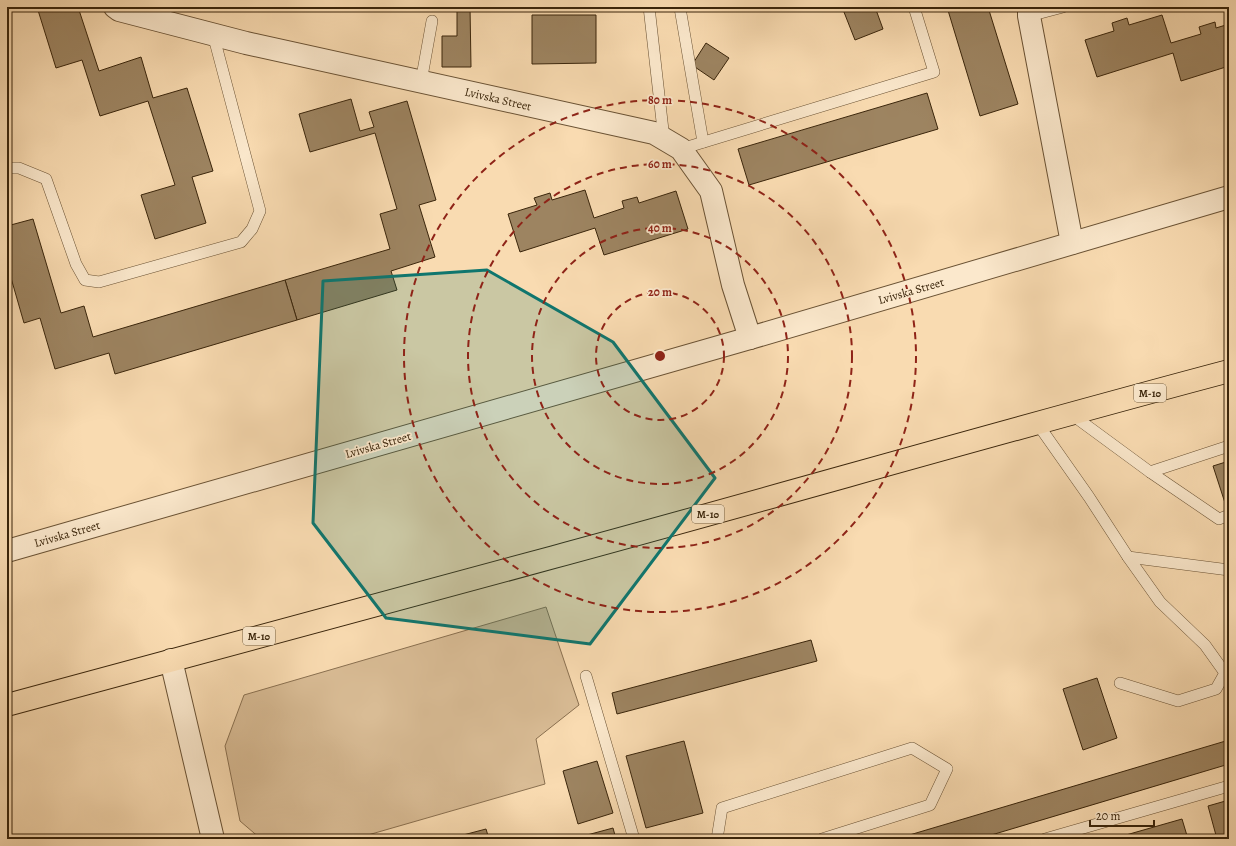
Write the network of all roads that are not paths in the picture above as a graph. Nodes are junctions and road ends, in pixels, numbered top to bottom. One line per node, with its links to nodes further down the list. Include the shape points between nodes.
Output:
1 (115, 7): 8 (street, Lvivska Street, via 118,10)
2 (649, 7): 11 (lane)
3 (914, 7): 10 (lane, via 934,72)
4 (1063, 7): 6 (lane)
5 (680, 8): 10 (lane)
6 (1029, 12): 14 (street)
7 (432, 21): 9 (lane)
8 (213, 34): 9 (street, Lvivska Street); 12 (lane, via 260,211 252,229 241,242 99,282 85,280 76,264 46,179 19,168)
9 (421, 82): 11 (street, Lvivska Street, via 654,133)
10 (703, 142): 11 (lane)
11 (673, 144): 15 (street, via 711,191 733,285)
12 (7, 168)
13 (1229, 197): 14 (street, Lvivska Street)
14 (1072, 243): 15 (street, Lvivska Street)
15 (750, 338): 22 (street, Lvivska Street)
16 (1229, 371): 17 (highway, М-10)
17 (1070, 414): 18 (highway, М-10); 20 (lane)
18 (1038, 423): 23 (lane); 25 (highway, М-10)
19 (1229, 446): 20 (lane)
20 (1150, 472): 21 (lane, via 1219,519)
21 (1229, 516)
22 (7, 551)
23 (1128, 556): 24 (lane); 27 (lane, via 1160,602 1205,645 1225,673 1216,689 1178,701)
24 (1229, 570)
25 (171, 660): 28 (highway, М-10); 30 (street)
26 (586, 676): 31 (lane)
27 (1120, 683)
28 (7, 705)
29 (1229, 786): 34 (lane)
30 (214, 839)
31 (634, 839)
32 (717, 839): 33 (lane, via 722,808 912,748 947,769 930,805)
33 (822, 839)
34 (1044, 839)

